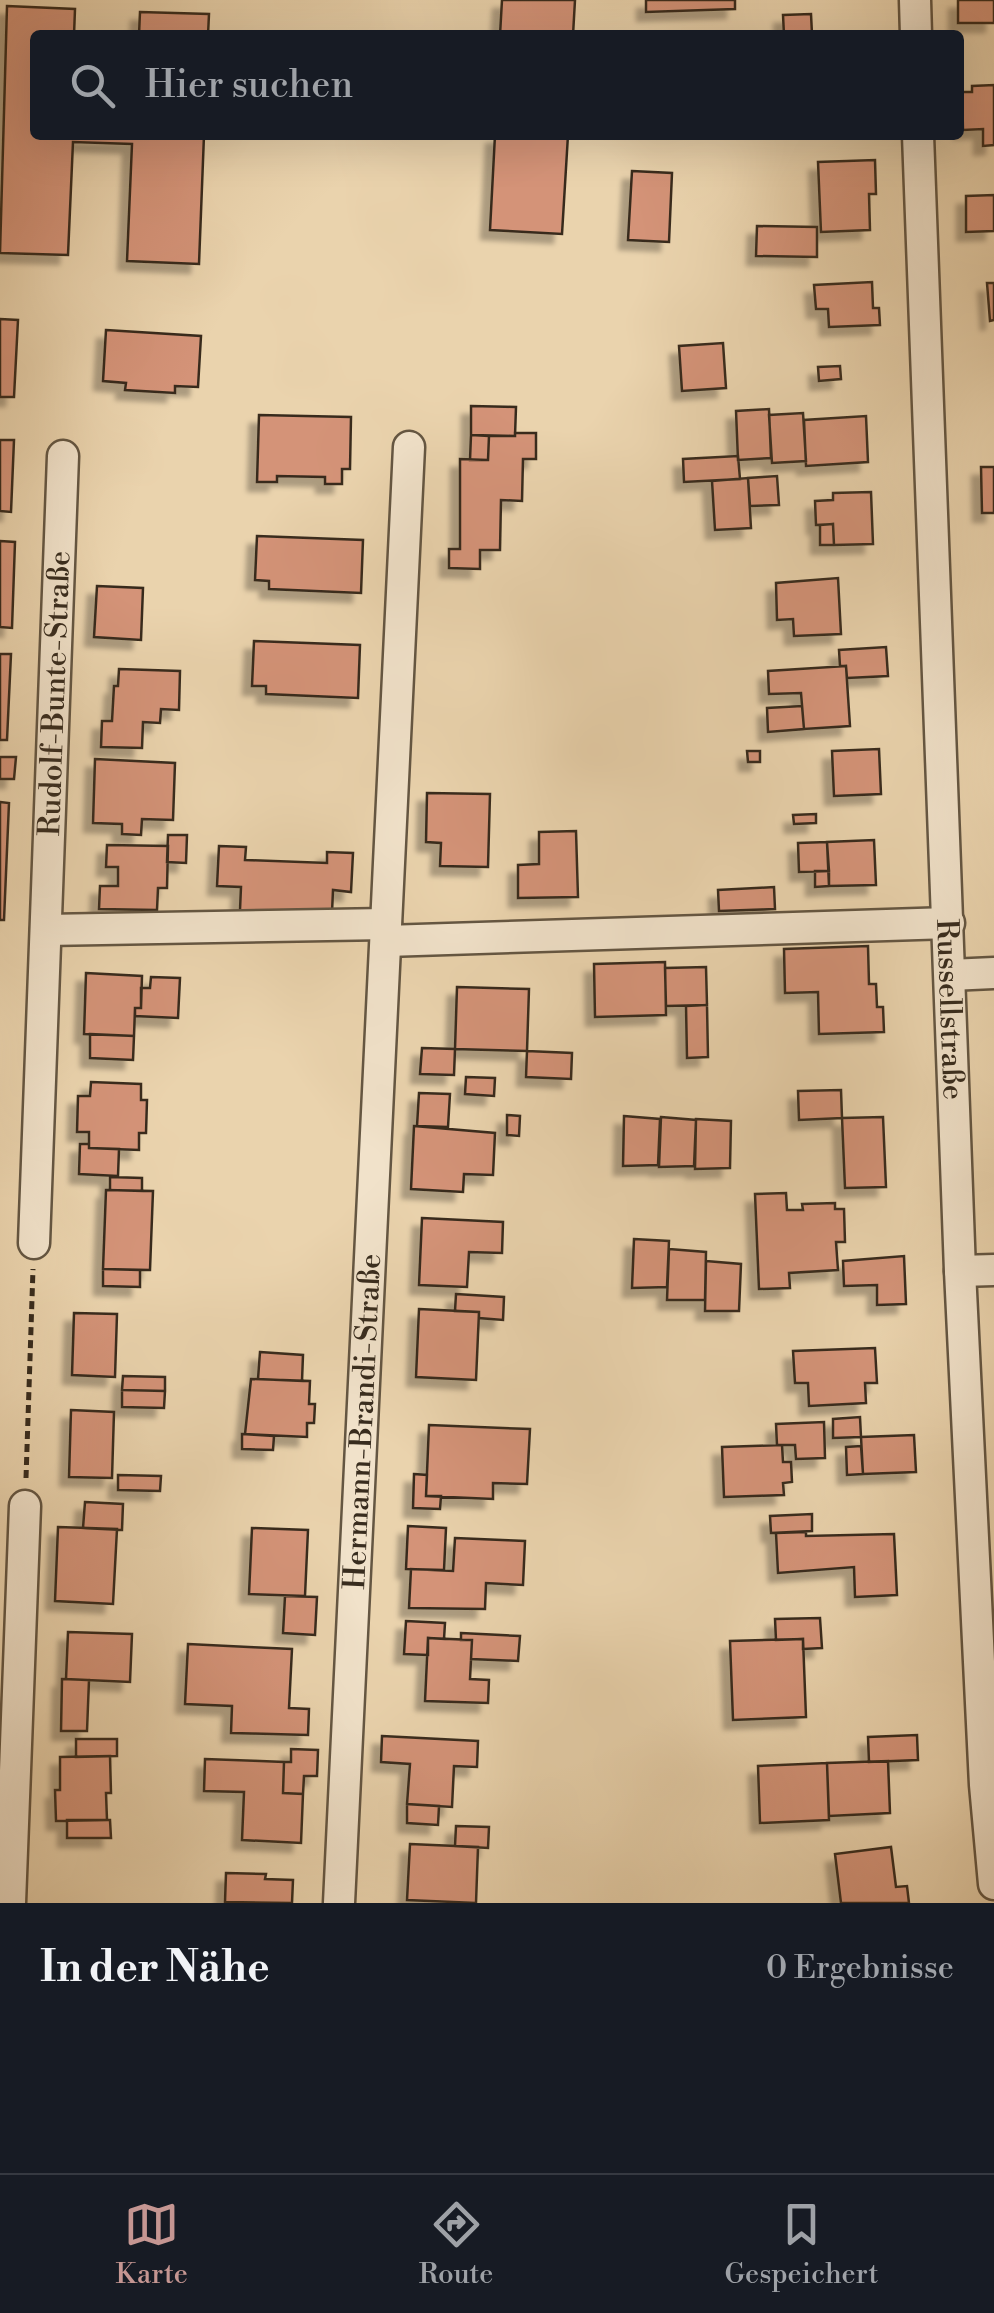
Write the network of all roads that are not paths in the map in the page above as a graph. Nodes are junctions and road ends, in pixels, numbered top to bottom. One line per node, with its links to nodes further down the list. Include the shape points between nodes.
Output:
1 (915, 0): 2 (street)
2 (916, 30)
3 (918, 140): 6 (street, Russellstraße)
4 (409, 448): 8 (street, Hermann-Brandi-Straße)
5 (63, 456): 7 (street, Rudolf-Bunte-Straße)
6 (949, 923): 8 (street); 10 (street, Russellstraße)
7 (46, 930): 8 (street); 11 (street, Rudolf-Bunte-Straße)
8 (386, 932): 17 (street, Hermann-Brandi-Straße)
9 (994, 973): 10 (street)
10 (950, 975): 13 (street, Russellstraße)
11 (34, 1243)
12 (994, 1270): 13 (street)
13 (960, 1271): 15 (street, Russellstraße)
14 (24, 1506): 16 (street)
15 (993, 1870)
16 (10, 1903)
17 (339, 1903)

